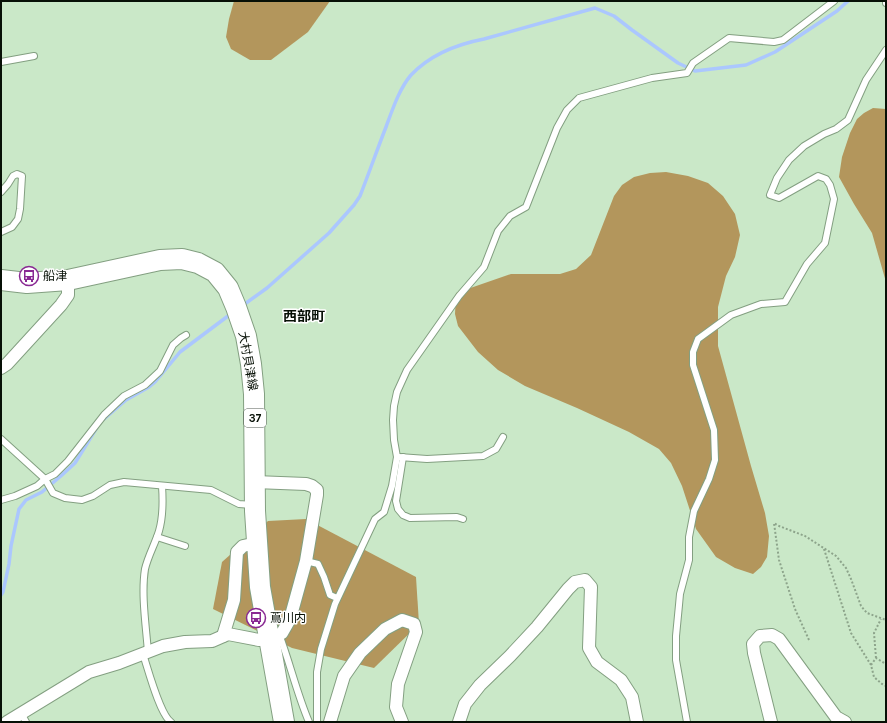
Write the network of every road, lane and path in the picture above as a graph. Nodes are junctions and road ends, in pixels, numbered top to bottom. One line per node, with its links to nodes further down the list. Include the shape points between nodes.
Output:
1 (834, 1): 13 (lane, via 783,40 774,42 728,38 693,63 687,73 652,78 579,98 567,110 557,128 526,207 510,216 498,231 484,267 459,296 407,370 394,406 394,440)
2 (886, 50): 46 (lane, via 866,80 848,120 804,146 794,155 777,178 770,195 779,198 818,176 826,179 834,199 825,243 807,264 785,302 760,304 731,315 698,339 694,352 693,365 714,430 715,460 694,510 689,537 689,560 678,605 676,660)
3 (34, 56): 4 (lane)
4 (1, 62)
5 (1, 192): 6 (lane, via 13,176 22,176 18,218 12,227)
6 (1, 232)
7 (1, 280): 8 (main road, 大村貝津線 / 37, via 27,283)
8 (68, 280): 10 (street, via 68,295 61,306); 15 (main road, 大村貝津線 / 37, via 160,260 182,259 198,263 215,272 228,288 246,336 254,394)
9 (186, 335): 14 (lane, via 172,345 160,370 145,385 124,396 104,415 68,461 55,474)
10 (1, 368)
11 (504, 437): 13 (lane, via 496,449 483,456 427,459)
12 (1, 439): 14 (lane)
13 (400, 457): 19 (lane, via 396,501 403,515 410,518); 25 (lane, via 384,512 375,518)
14 (44, 478): 16 (lane, via 53,493 65,498 82,500 110,485 124,482); 17 (lane, via 37,486)
15 (255, 482): 18 (main road, 大村貝津線 / 37); 24 (street, via 306,484 317,490)
16 (162, 486): 18 (lane, via 211,490 240,504); 20 (lane, via 162,514)
17 (1, 500)
18 (255, 506): 21 (main road, 大村貝津線 / 37)
19 (463, 519)
20 (157, 537): 22 (lane); 31 (lane, via 143,584)
21 (257, 544): 28 (street, via 243,546 237,552 234,600); 29 (main road, 大村貝津線 / 37, via 260,587)
22 (184, 546)
23 (824, 548): 26 (path, via 836,556 846,568 866,613); 30 (path, via 805,536 774,523 779,560); 34 (path, via 851,633)
24 (306, 561): 25 (lane, via 318,564 330,595); 29 (street, via 290,619 282,633)
25 (338, 598): 41 (lane, via 321,648)
26 (881, 618): 27 (path); 32 (path, via 874,633)
27 (886, 620)
28 (223, 636): 29 (street, via 228,634 259,640); 31 (street, via 212,641 163,646)
29 (274, 636): 39 (main road, 大村貝津線 / 37); 40 (lane, via 288,660)
30 (809, 640)
31 (146, 653): 36 (street, via 89,672); 37 (lane, via 160,705)
32 (876, 658): 33 (path); 34 (path)
33 (886, 664)
34 (871, 665): 35 (path, via 874,677)
35 (886, 686)
36 (24, 718): 38 (street)
37 (169, 721)
38 (7, 722)
39 (284, 722)
40 (309, 722)
41 (316, 722)
42 (330, 722): 43 (street, via 344,676 360,653 385,629 402,620 414,624 416,632 398,684 396,707)
43 (402, 722)
44 (459, 722): 45 (street, via 465,704 480,685 537,627 575,582 585,580 591,586 589,648 597,662 622,680 632,697)
45 (637, 722)
46 (687, 722)
47 (771, 722): 48 (street, via 753,644 760,636 772,635 779,639 836,717)
48 (845, 722)

